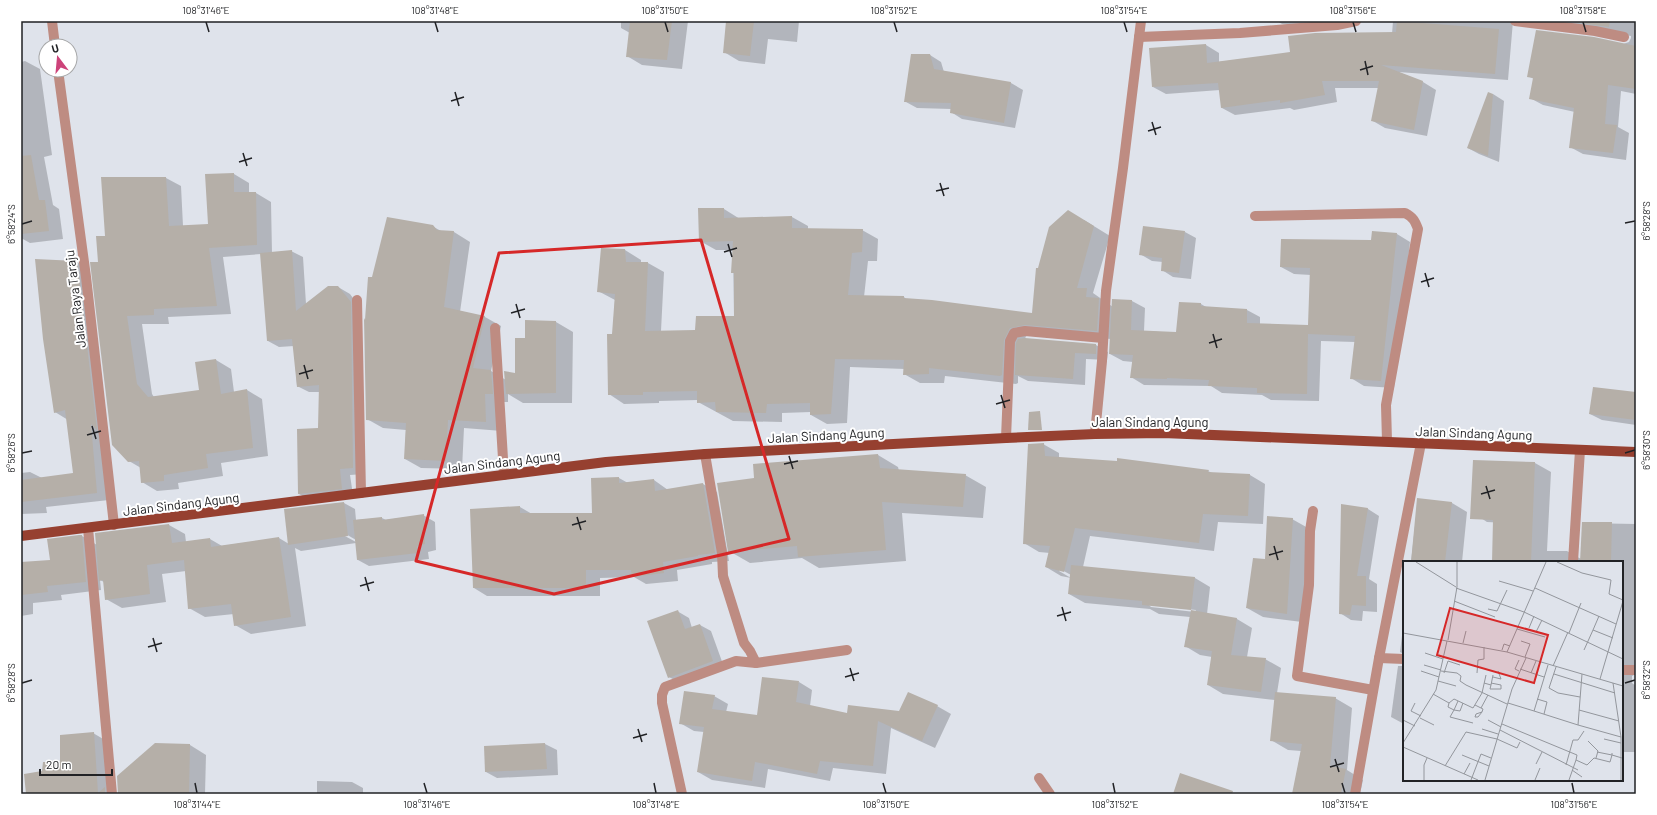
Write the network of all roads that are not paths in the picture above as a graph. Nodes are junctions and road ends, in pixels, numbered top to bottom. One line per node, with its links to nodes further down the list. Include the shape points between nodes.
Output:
1 (52, 21): 7 (street)
2 (1141, 21): 6 (street)
3 (1356, 21): 6 (street, via 1337,25 1240,33)
4 (1515, 21): 5 (street)
5 (1624, 36)
6 (1139, 37): 12 (street, via 1106,291)
7 (54, 38)
8 (59, 78): 23 (street, Jalan Raya Taraju, via 86,277)
9 (1255, 216): 15 (street, via 1405,213 1415,220 1418,229 1386,406)
10 (357, 300): 21 (street)
11 (495, 328): 20 (street)
12 (1103, 338): 13 (street); 14 (street, via 1025,331 1014,333 1010,341)
13 (1095, 434): 14 (main road, Jalan Sindang Agung); 15 (main road, Jalan Sindang Agung, via 1162,433)
14 (1006, 438): 19 (main road, Jalan Sindang Agung)
15 (1387, 442): 16 (main road, Jalan Sindang Agung)
16 (1421, 443): 17 (main road, Jalan Sindang Agung); 28 (street)
17 (1580, 450): 18 (main road, Jalan Sindang Agung); 26 (street)
18 (1636, 452)
19 (705, 454): 20 (main road, Jalan Sindang Agung, via 606,462); 30 (street, via 723,576 744,642)
20 (504, 475): 21 (main road, Jalan Sindang Agung)
21 (361, 493): 23 (main road, Jalan Sindang Agung)
22 (1313, 511): 33 (street, via 1309,585 1297,676)
23 (114, 525): 24 (main road, Jalan Sindang Agung)
24 (88, 528): 25 (main road, Jalan Sindang Agung); 35 (street)
25 (21, 536)
26 (1572, 561)
27 (847, 650): 30 (street)
28 (1378, 658): 29 (street); 33 (street)
29 (1403, 659)
30 (756, 663): 36 (street, via 736,661 665,687 662,704)
31 (1623, 670): 32 (street)
32 (1636, 670)
33 (1373, 690): 38 (street)
34 (1039, 778): 37 (street)
35 (112, 794)
36 (682, 794)
37 (1050, 794)
38 (1355, 794)

